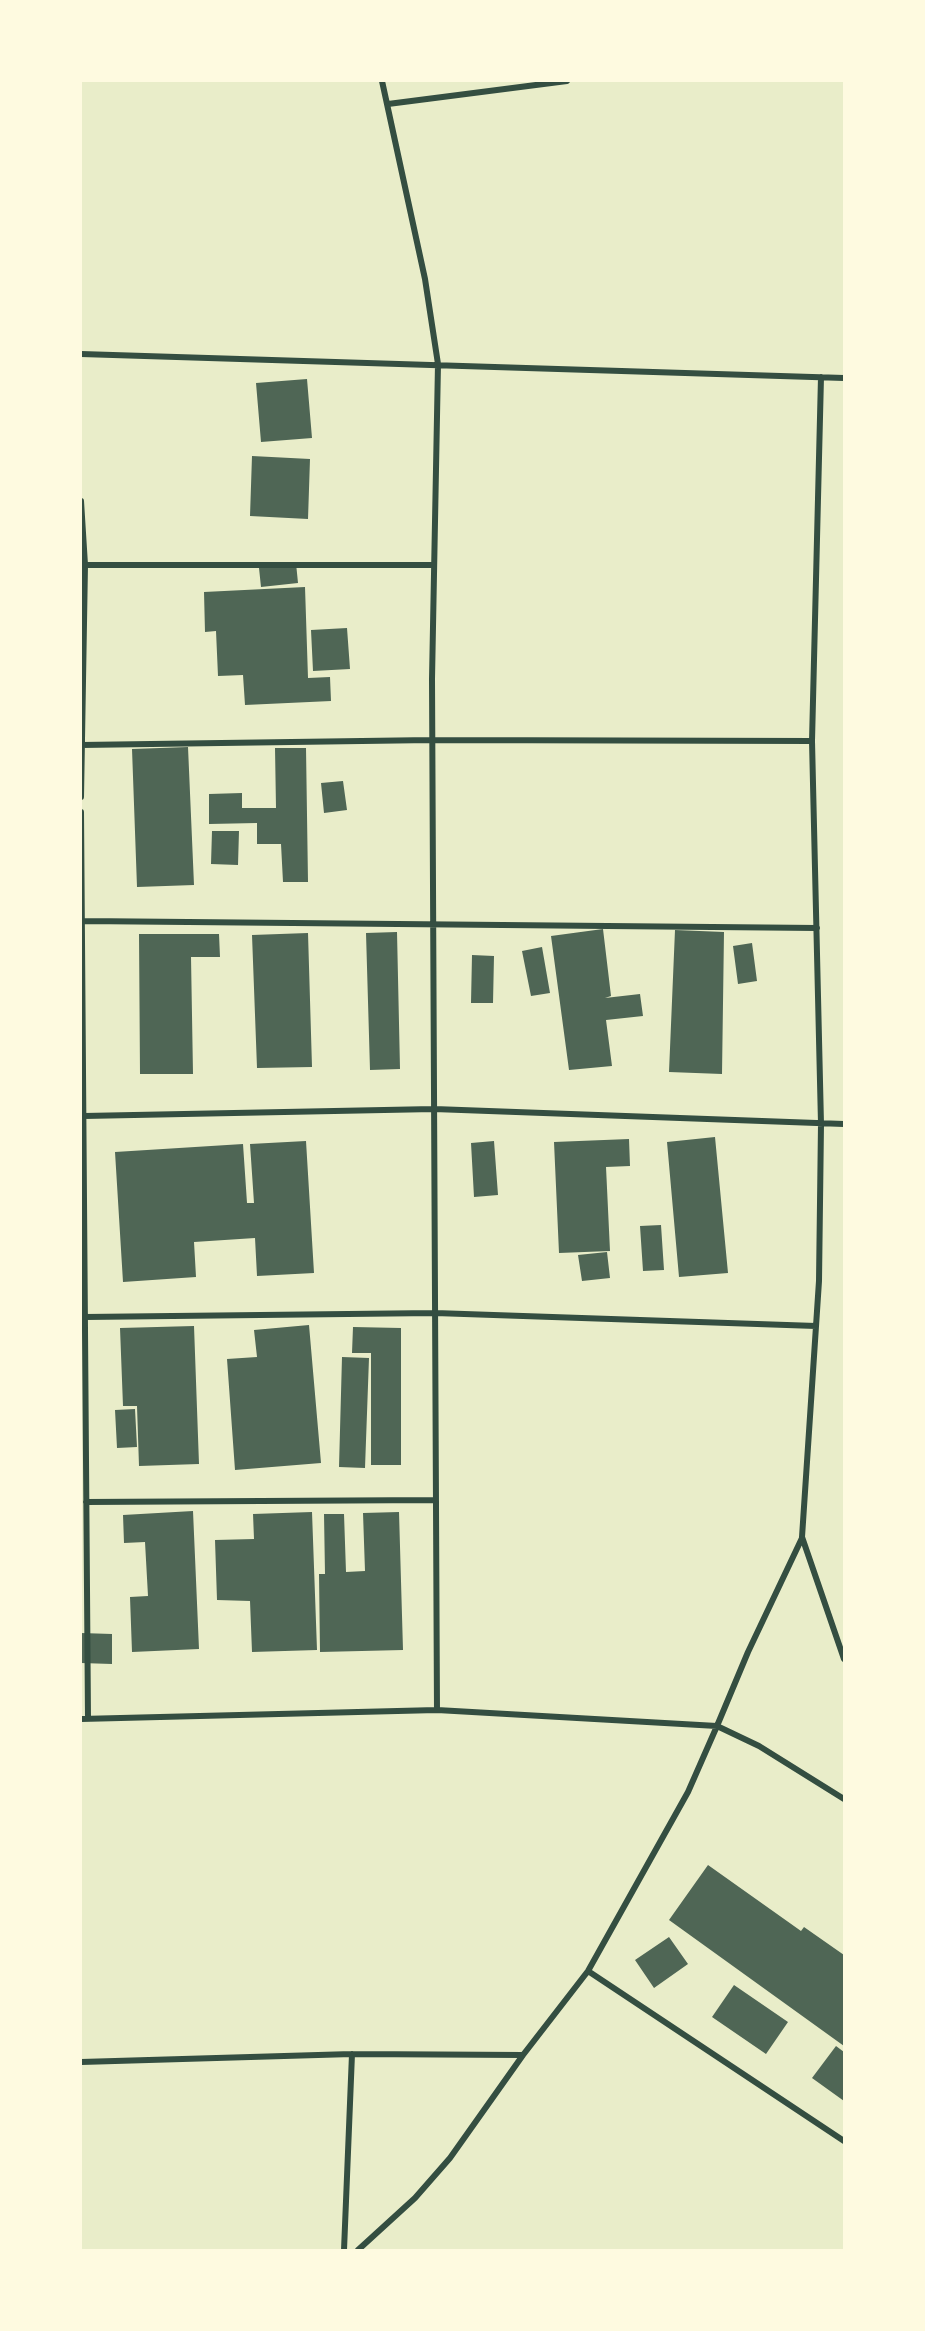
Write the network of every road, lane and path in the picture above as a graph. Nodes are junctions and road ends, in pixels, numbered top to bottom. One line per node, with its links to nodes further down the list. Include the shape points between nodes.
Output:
1 (382, 81): 3 (street)
2 (567, 81): 3 (street)
3 (388, 104): 5 (street, via 425,279)
4 (81, 354): 5 (street)
5 (438, 364): 6 (street); 10 (street)
6 (821, 377): 7 (street); 12 (street)
7 (844, 378)
8 (81, 501): 9 (street)
9 (83, 565): 10 (street); 13 (street)
10 (434, 565): 11 (street)
11 (432, 740): 12 (street); 13 (street); 17 (street)
12 (812, 741): 18 (street)
13 (82, 745): 14 (street)
14 (81, 796)
15 (81, 812): 16 (street)
16 (82, 921): 17 (street); 20 (street)
17 (433, 925): 18 (street); 19 (street)
18 (817, 928): 21 (street)
19 (434, 1109): 20 (street); 21 (street); 23 (street)
20 (84, 1116): 24 (street)
21 (821, 1124): 22 (street); 25 (street)
22 (844, 1124)
23 (435, 1314): 24 (street); 25 (street); 26 (street)
24 (85, 1317): 27 (street)
25 (816, 1326): 28 (street)
26 (436, 1500): 27 (street); 30 (street)
27 (86, 1502): 31 (street)
28 (802, 1537): 29 (street); 32 (street)
29 (844, 1659)
30 (437, 1710): 31 (street); 32 (street)
31 (84, 1718)
32 (717, 1726): 33 (street, via 759,1746); 34 (street, via 688,1792)
33 (844, 1799)
34 (588, 1971): 36 (street); 38 (street)
35 (352, 2054): 36 (street); 37 (street); 39 (street)
36 (523, 2055): 40 (street, via 450,2158 415,2198)
37 (81, 2062)
38 (844, 2141)
39 (344, 2250)
40 (358, 2250)

